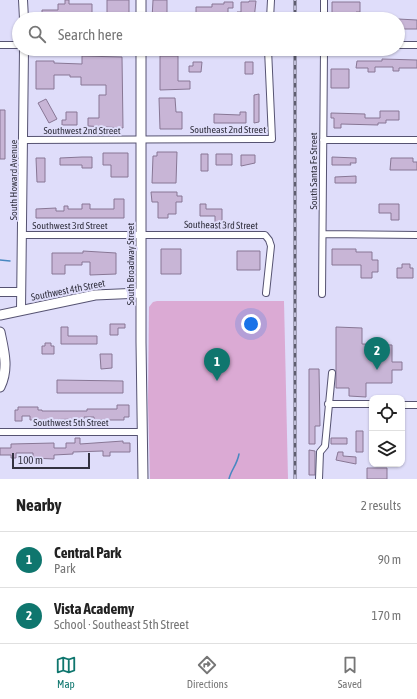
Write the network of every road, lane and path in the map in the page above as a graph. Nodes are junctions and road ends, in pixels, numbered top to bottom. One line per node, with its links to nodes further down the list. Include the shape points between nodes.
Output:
1 (23, 0): 5 (street)
2 (141, 0): 6 (main road)
3 (271, 0): 7 (street)
4 (324, 0): 8 (street)
5 (24, 12)
6 (141, 12)
7 (270, 12)
8 (324, 12)
9 (0, 45): 10 (street)
10 (12, 45)
11 (405, 45): 12 (street)
12 (417, 45)
13 (24, 56): 18 (street, South Howard Avenue)
14 (141, 56): 17 (main road, South Broadway Street)
15 (268, 56): 17 (street, Southeast 2nd Street, via 272,139)
16 (324, 56): 19 (street, South Santa Fe Street)
17 (141, 139): 18 (street, Southwest 2nd Street); 21 (main road, South Broadway Street)
18 (23, 140): 23 (street, South Howard Avenue)
19 (323, 140): 20 (street); 22 (street, South Santa Fe Street)
20 (417, 140)
21 (141, 234): 23 (street, Southwest 3rd Street); 27 (main road, South Broadway Street); 28 (street, Southeast 3rd Street, via 265,235 271,246)
22 (323, 234): 24 (street); 29 (street, South Santa Fe Street)
23 (23, 235): 26 (street, South Howard Avenue)
24 (417, 235)
25 (0, 292): 26 (street)
26 (21, 292): 30 (street, South Howard Avenue)
27 (141, 293): 30 (main road, Southwest 4th Street, via 97,294); 40 (main road, South Broadway Street)
28 (266, 293)
29 (322, 294)
30 (21, 310): 31 (main road, Southwest 4th Street)
31 (0, 315)
32 (0, 332): 34 (main road, via 5,366)
33 (332, 373): 35 (street)
34 (0, 387)
35 (328, 404): 36 (street); 42 (street, via 325,446 320,452)
36 (369, 404)
37 (405, 405): 38 (street)
38 (417, 405)
39 (0, 432): 40 (street, Southwest 5th Street)
40 (142, 432): 41 (main road, South Broadway Street)
41 (143, 479)
42 (319, 479)

